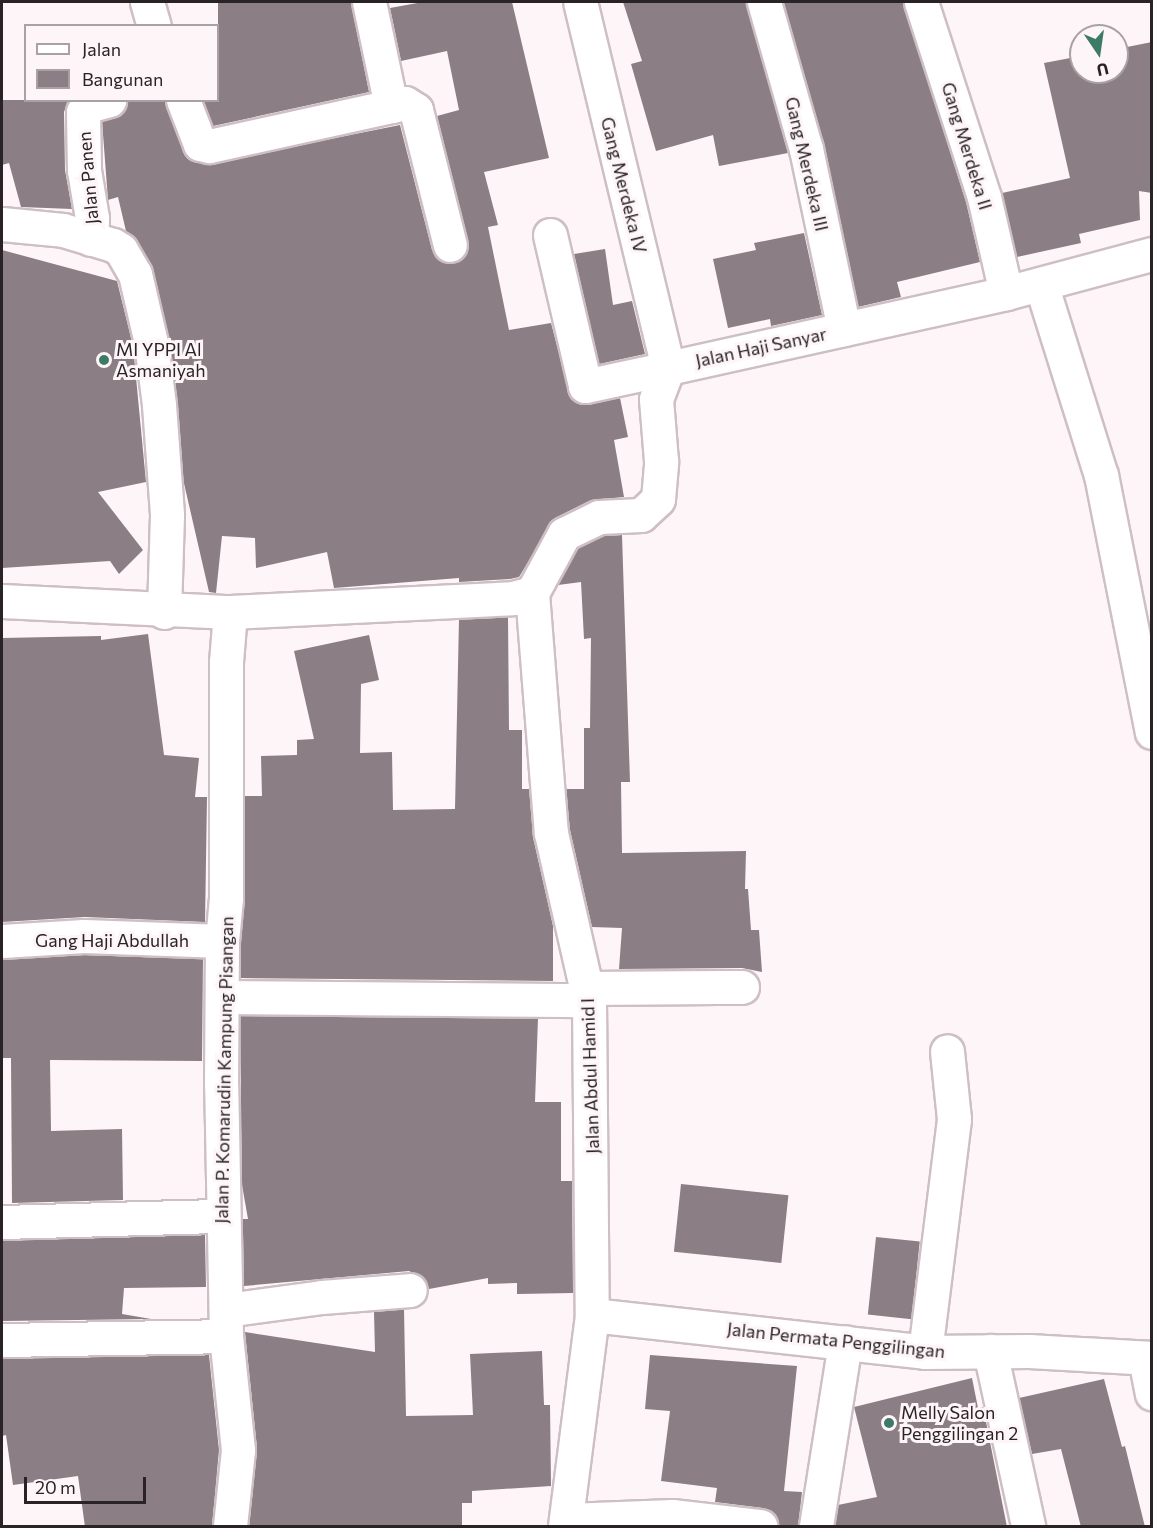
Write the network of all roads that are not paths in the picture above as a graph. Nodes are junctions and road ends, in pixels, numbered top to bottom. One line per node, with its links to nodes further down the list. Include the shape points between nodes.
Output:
1 (147, 2): 6 (street)
2 (580, 2): 18 (street, Gang Merdeka IV)
3 (764, 2): 17 (street, Gang Merdeka III, via 806,149)
4 (921, 2): 16 (street, Gang Merdeka II, via 984,197)
5 (375, 3): 9 (street)
6 (153, 24)
7 (102, 102): 12 (street, Jalan Panen, via 87,106 83,112 84,170)
8 (184, 102): 9 (street, via 200,144 208,146)
9 (391, 106): 13 (street, via 405,103 416,110)
10 (2, 224): 12 (street, via 63,230)
11 (550, 235): 18 (street, Jalan Haji Sanyar, via 585,386)
12 (92, 239): 21 (street, via 121,250 135,273 151,343 167,515)
13 (450, 245)
14 (1152, 254): 15 (street, Jalan Haji Sanyar)
15 (1041, 284): 16 (street, Jalan Haji Sanyar); 23 (street, via 1101,476)
16 (1006, 293): 17 (street, Jalan Haji Sanyar)
17 (844, 329): 18 (street, Jalan Haji Sanyar)
18 (668, 368): 19 (street, via 656,399 661,461 658,499 641,515 599,517 564,534)
19 (532, 593): 22 (street, via 513,598); 27 (street, Jalan Abdul Hamid I, via 551,833)
20 (2, 601): 21 (street)
21 (164, 612): 22 (street)
22 (230, 612): 25 (street, Jalan P. Komarudin Kampung Pisangan)
23 (1152, 732)
24 (2, 941): 25 (street, Gang Haji Abdullah, via 84,936)
25 (222, 941): 28 (street, Jalan P. Komarudin Kampung Pisangan)
26 (742, 987): 27 (street)
27 (588, 994): 28 (street); 33 (street, Jalan Abdul Hamid I)
28 (223, 997): 30 (street, Jalan P. Komarudin Kampung Pisangan)
29 (947, 1051): 38 (street, via 954,1119)
30 (221, 1216): 31 (street); 34 (street, Jalan P. Komarudin Kampung Pisangan)
31 (2, 1222)
32 (410, 1290): 34 (street, via 322,1297)
33 (592, 1315): 36 (street, Jalan Permata Penggilingan); 41 (street, Jalan Abdul Hamid I)
34 (226, 1323): 35 (street); 42 (street, Jalan P. Komarudin Kampung Pisangan, via 238,1450)
35 (2, 1340)
36 (845, 1342): 38 (street, Jalan Permata Penggilingan); 44 (street)
37 (990, 1351): 38 (street, Jalan Permata Penggilingan); 39 (street, Jalan Permata Penggilingan); 45 (street)
38 (924, 1352)
39 (1148, 1358): 40 (street)
40 (1152, 1394)
41 (566, 1523): 43 (street, via 672,1516)
42 (230, 1527)
43 (760, 1527)
44 (816, 1527)
45 (1028, 1527)

